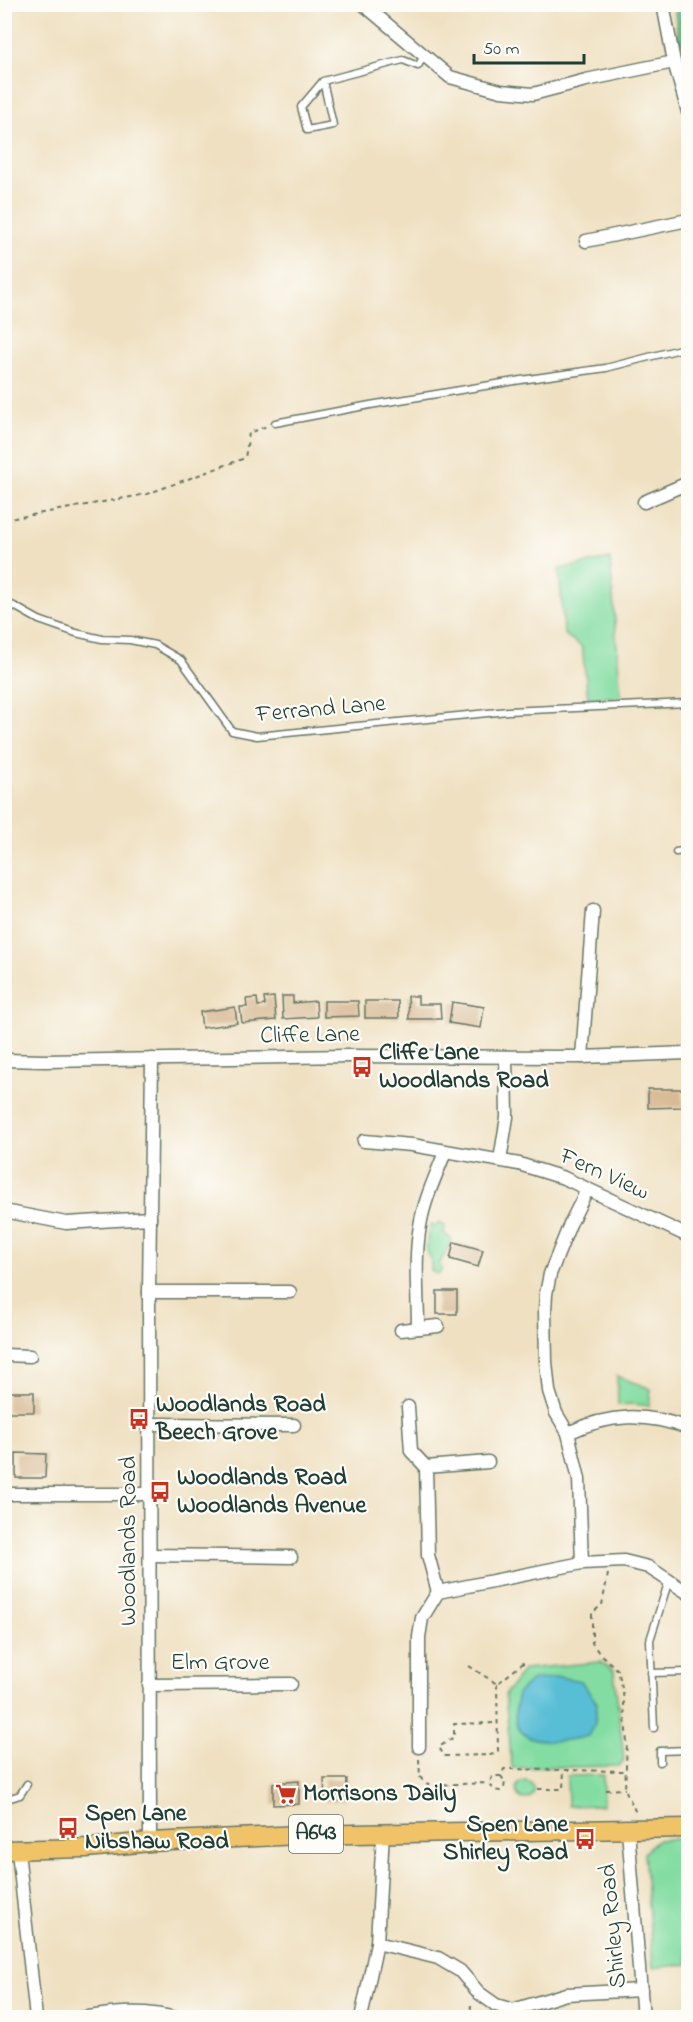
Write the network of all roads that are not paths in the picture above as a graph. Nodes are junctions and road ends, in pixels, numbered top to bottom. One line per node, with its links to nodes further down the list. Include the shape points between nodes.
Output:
1 (363, 4): 3 (street)
2 (663, 4): 4 (street)
3 (424, 55): 4 (street, via 450,77 501,91 533,94); 5 (lane, via 418,66 403,60)
4 (674, 62): 6 (street)
5 (323, 81): 5 (lane, via 333,125 307,130 301,107)
6 (688, 112)
7 (688, 220): 8 (street)
8 (586, 241)
9 (688, 347): 10 (lane, via 606,368)
10 (275, 423)
11 (688, 483): 12 (street)
12 (644, 502)
13 (4, 602): 14 (lane, Ferrand Lane, via 76,633 155,645 181,660 232,731 257,736 508,711)
14 (688, 703)
15 (688, 850): 16 (lane)
16 (676, 852)
17 (593, 911): 20 (street)
18 (688, 1053): 20 (street, Cliffe Lane)
19 (506, 1057): 20 (street, Cliffe Lane); 21 (street, Cliffe Lane); 25 (street, via 507,1117)
20 (582, 1057)
21 (152, 1059): 22 (street, Cliffe Lane); 28 (street, Woodlands Road)
22 (4, 1060)
23 (364, 1141): 24 (street, Fern View)
24 (446, 1152): 25 (street, Fern View); 33 (street, via 419,1228)
25 (500, 1160): 26 (street, Fern View, via 564,1178)
26 (587, 1190): 29 (street, Fern View); 41 (street, via 558,1251 546,1294 549,1391)
27 (4, 1211): 28 (street, via 66,1223)
28 (150, 1218): 30 (street, Woodlands Road)
29 (688, 1236)
30 (149, 1292): 31 (street); 38 (street, Woodlands Road)
31 (290, 1292)
32 (438, 1326): 33 (street)
33 (418, 1328): 34 (street)
34 (401, 1330)
35 (4, 1355): 36 (street)
36 (30, 1356)
37 (408, 1407): 43 (street, via 411,1451)
38 (150, 1424): 39 (street); 45 (street, Woodlands Road)
39 (294, 1425)
40 (688, 1428): 41 (street, via 640,1416 603,1420)
41 (568, 1433): 48 (street, via 579,1479)
42 (488, 1462): 43 (street)
43 (426, 1467): 50 (street, via 428,1555)
44 (4, 1494): 45 (street)
45 (151, 1494): 46 (street, Woodlands Road)
46 (151, 1555): 47 (street); 55 (street, Woodlands Road)
47 (291, 1557)
48 (582, 1563): 49 (street, via 624,1561 648,1567); 50 (street)
49 (669, 1580): 51 (street); 53 (lane, via 650,1640)
50 (438, 1592): 57 (street, via 422,1618 419,1637)
51 (688, 1593)
52 (688, 1672): 53 (lane)
53 (651, 1673): 56 (lane)
54 (291, 1683): 55 (street, Elm Grove)
55 (150, 1685): 65 (street, Woodlands Road)
56 (654, 1728)
57 (419, 1747)
58 (688, 1750): 59 (lane, via 660,1751)
59 (660, 1762)
60 (27, 1784): 61 (lane, via 20,1795)
61 (4, 1800)
62 (688, 1828): 63 (main road, A643)
63 (636, 1830): 64 (main road, A643); 68 (street, Shirley Road)
64 (383, 1832): 65 (main road, A643); 67 (street)
65 (150, 1842): 66 (main road, A643)
66 (11, 1850): 69 (street)
67 (377, 1942): 68 (street, via 438,1958 460,1971 496,2005 513,2010 566,1994); 72 (street)
68 (641, 1990): 73 (street, Shirley Road)
69 (36, 2018)
70 (82, 2018): 71 (street, via 125,2012)
71 (175, 2018)
72 (361, 2018)
73 (643, 2018)

